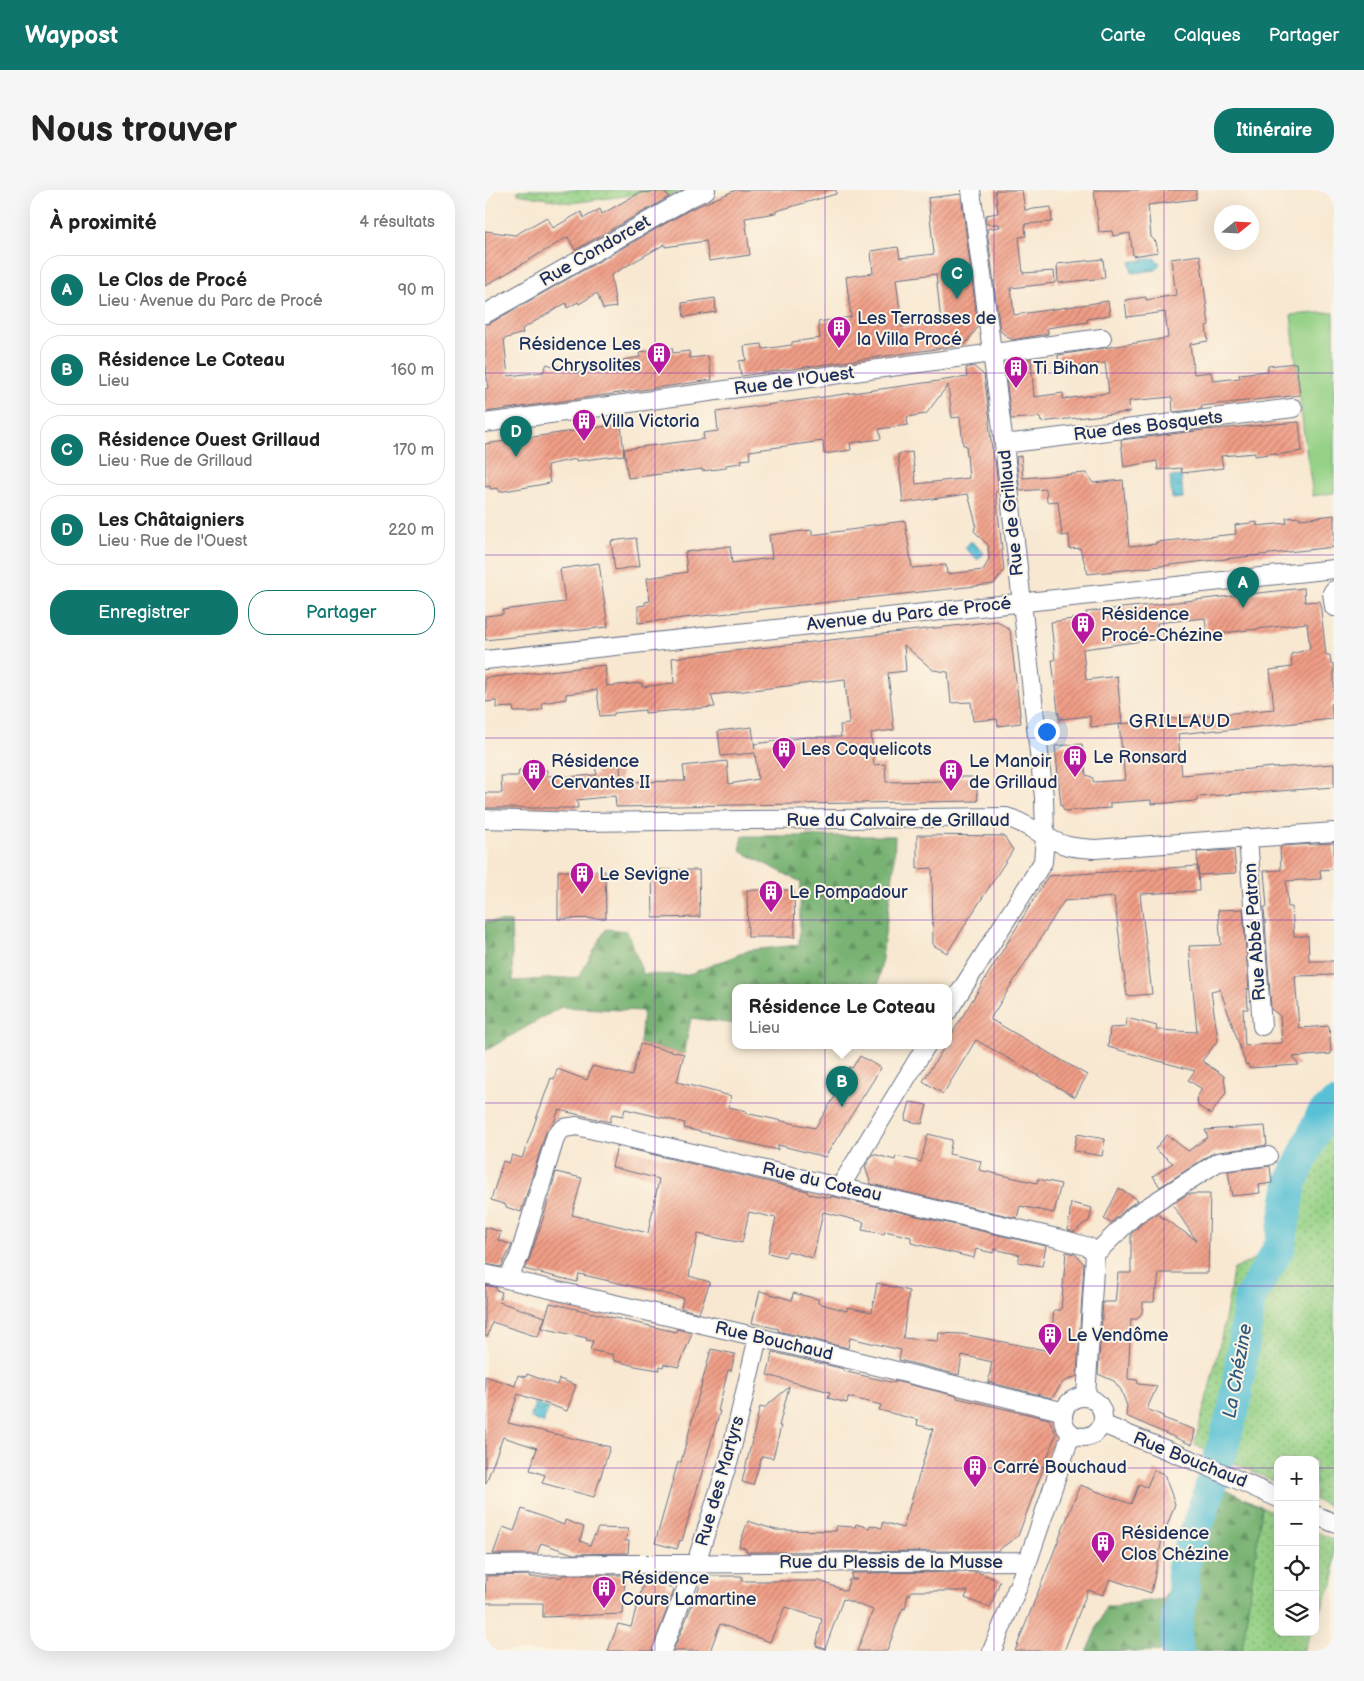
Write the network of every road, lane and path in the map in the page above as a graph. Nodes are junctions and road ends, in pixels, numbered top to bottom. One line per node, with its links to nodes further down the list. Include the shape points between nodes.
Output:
1 (706, 190): 3 (street, Rue Condorcet)
2 (971, 190): 5 (street, Rue de Grillaud)
3 (485, 314)
4 (1102, 338): 5 (street, Rue de l'Ouest)
5 (993, 353): 7 (street, Rue de l'Ouest); 8 (street, Rue de Grillaud)
6 (1293, 408): 8 (street, Rue des Bosquets)
7 (485, 423)
8 (1003, 444): 11 (street, Rue de Grillaud)
9 (1334, 569): 11 (street, Avenue du Parc de Procé)
10 (1334, 590): 12 (street)
11 (1021, 602): 13 (street, Avenue du Parc de Procé); 16 (street, Rue de Grillaud, via 1044,797)
12 (1334, 607)
13 (485, 660)
14 (485, 819): 16 (street, Rue du Calvaire de Grillaud, via 579,822 1006,817 1021,821)
15 (1334, 832): 17 (street, Rue du Calvaire de Grillaud)
16 (1045, 836): 17 (street, Rue du Calvaire de Grillaud, via 1068,846 1095,849); 18 (street, Rue de Grillaud, via 1043,862)
17 (1248, 838): 19 (street, Rue Abbé Patron)
18 (952, 1005)
19 (1261, 1026)
20 (924, 1049): 22 (street)
21 (1267, 1156): 23 (street, via 1219,1162 1135,1215)
22 (840, 1186): 23 (street, Rue du Coteau, via 1078,1243 1089,1247); 25 (street, Rue du Coteau, via 577,1126 564,1128 556,1135 519,1258)
23 (1095, 1254): 27 (street)
24 (485, 1274): 25 (street, Rue Bouchaud)
25 (507, 1279): 26 (street, Rue Bouchaud)
26 (758, 1337): 28 (street, Rue Bouchaud); 35 (street, Rue des Martyrs, via 730,1456)
27 (1086, 1397): 28 (street, via 1071,1401); 29 (street, via 1100,1406)
28 (1063, 1413): 30 (street, via 1064,1425)
29 (1102, 1424): 30 (street, via 1088,1437); 31 (street, Rue Bouchaud)
30 (1071, 1434): 34 (street)
31 (1274, 1496)
32 (1319, 1517): 33 (street)
33 (1334, 1523)
34 (1027, 1561): 35 (street, Rue du Plessis de la Musse); 38 (street)
35 (696, 1563): 36 (street, Rue du Plessis de la Musse); 37 (street, Rue des Martyrs)
36 (485, 1565)
37 (663, 1651)
38 (992, 1651)

